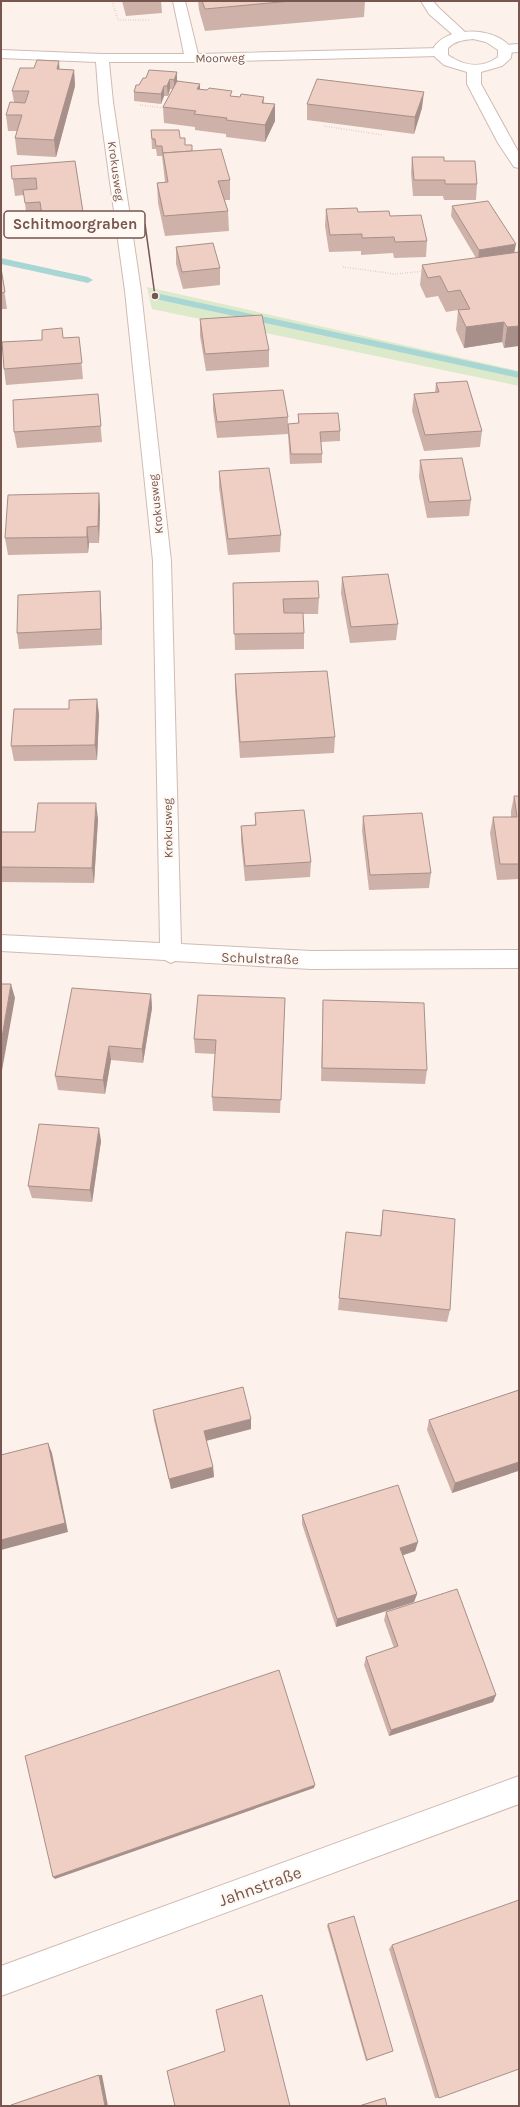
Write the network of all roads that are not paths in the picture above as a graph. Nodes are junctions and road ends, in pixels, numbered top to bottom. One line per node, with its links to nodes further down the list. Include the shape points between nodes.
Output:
1 (179, 1): 9 (street)
2 (427, 1): 3 (street, via 434,11)
3 (462, 36): 5 (street, via 473,35 494,39); 6 (street, via 445,42 440,47)
4 (519, 48): 5 (street)
5 (506, 49): 10 (street, via 500,63)
6 (440, 52): 9 (street, Moorweg); 10 (street, via 442,57 451,63)
7 (1, 54): 8 (street, Moorweg)
8 (102, 58): 9 (street, Moorweg); 13 (street, Krokusweg, via 133,291 162,561)
9 (192, 58)
10 (474, 68): 11 (street, via 474,84)
11 (519, 164)
12 (1, 944): 13 (street, Schulstraße)
13 (170, 954): 14 (street, Schulstraße, via 311,960)
14 (519, 959)
15 (519, 1790): 16 (street, Jahnstraße)
16 (1, 1980)

